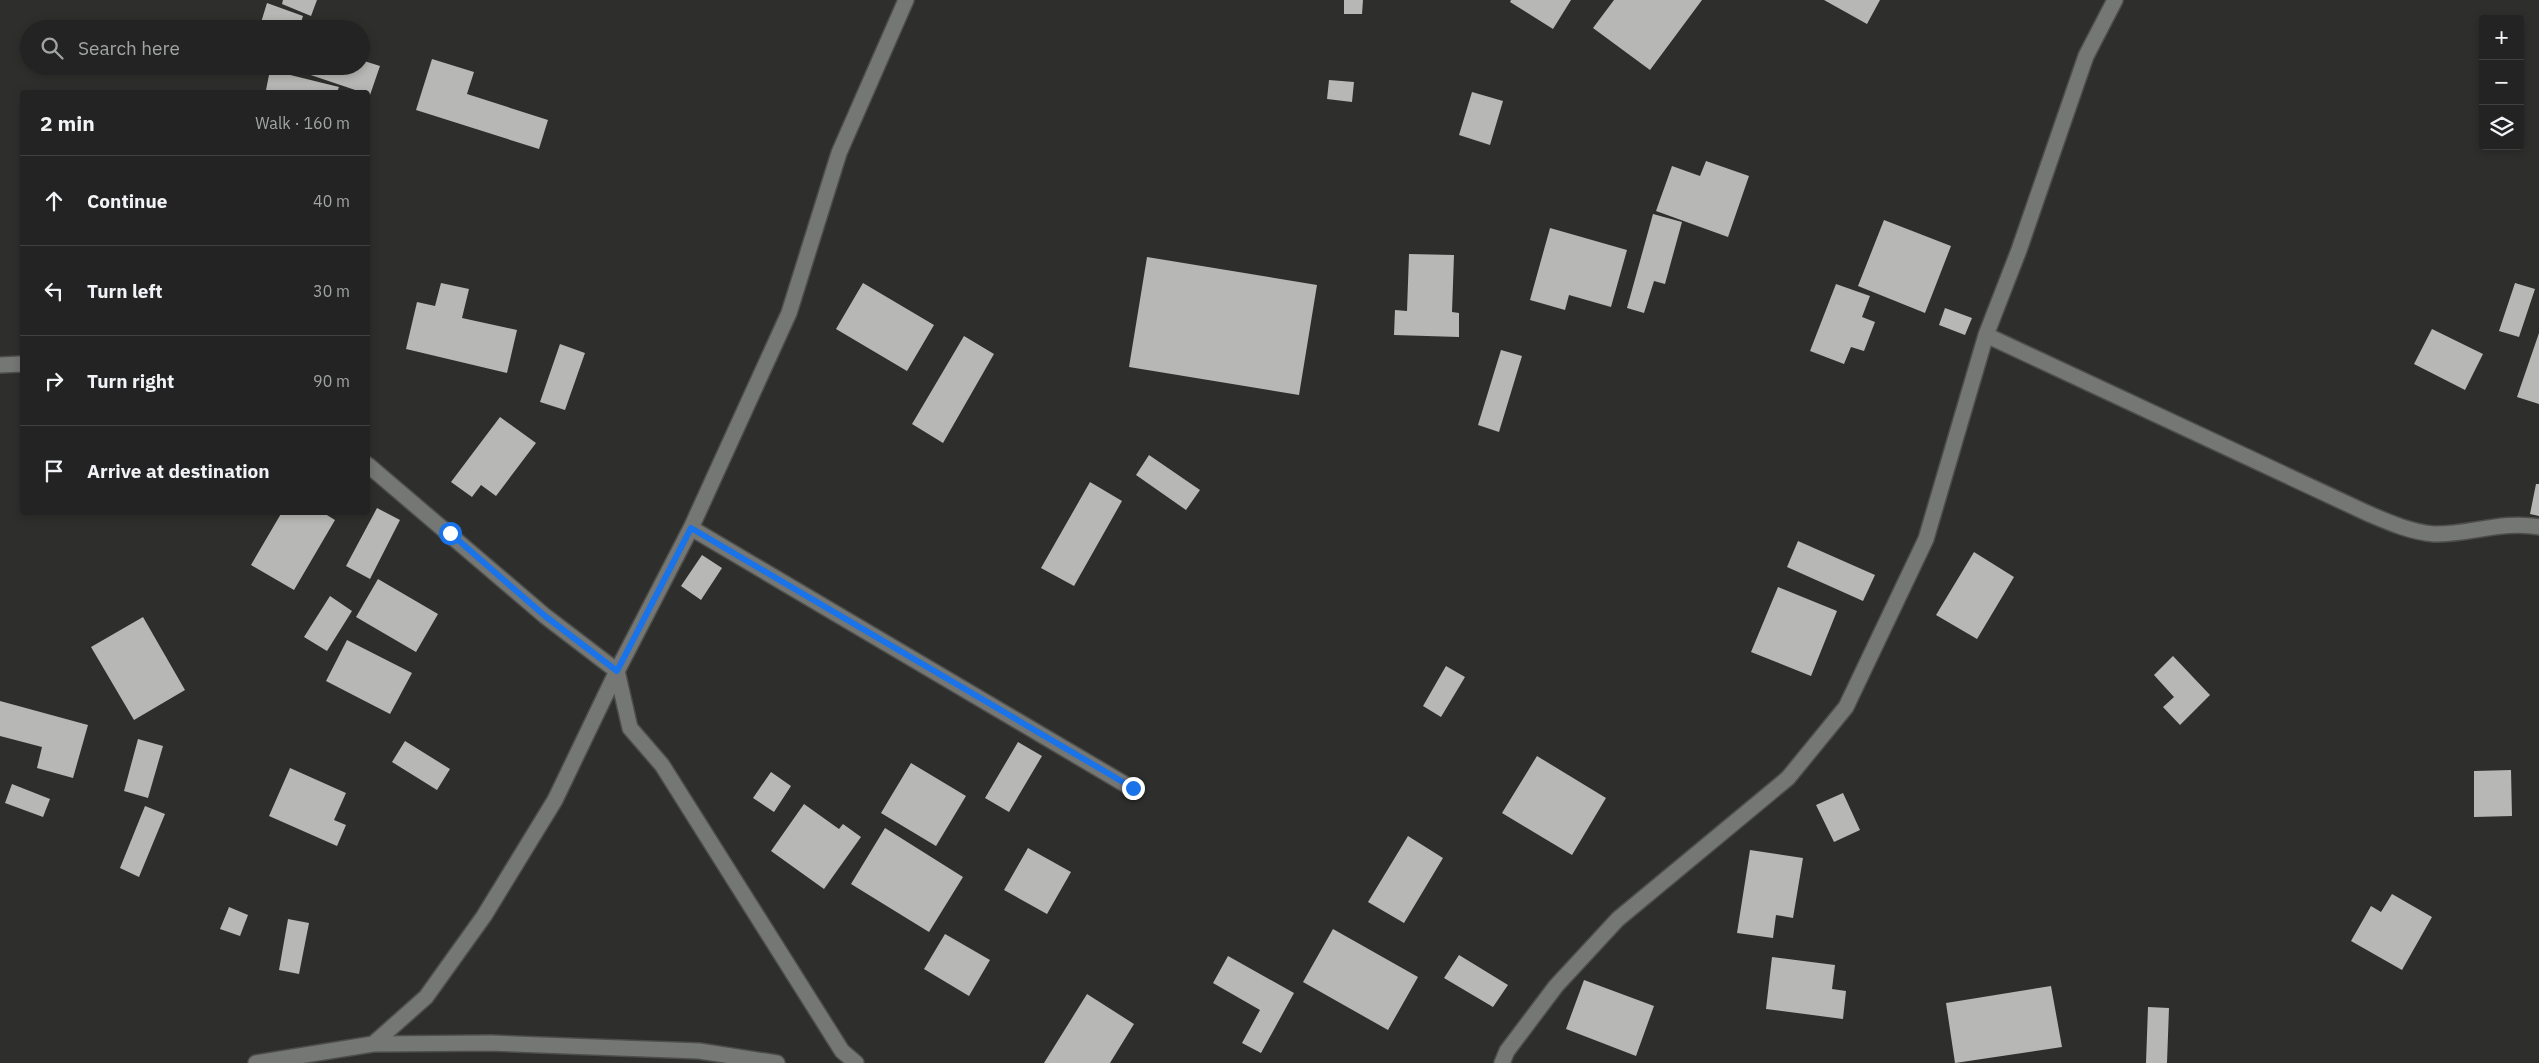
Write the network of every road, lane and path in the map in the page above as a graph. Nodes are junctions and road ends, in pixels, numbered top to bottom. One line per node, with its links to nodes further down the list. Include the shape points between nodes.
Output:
1 (906, 0): 8 (street, via 839,153 789,313)
2 (2115, 0): 3 (street, via 2086,56)
3 (1986, 335): 7 (street, via 2366,513 2405,528 2434,534); 16 (street, via 1926,539 1846,707 1788,778 1618,919 1556,986)
4 (0, 364): 5 (street)
5 (20, 364)
6 (370, 467): 9 (street, via 545,616)
7 (2539, 527)
8 (691, 528): 9 (street); 10 (street)
9 (617, 671): 11 (street, via 555,800 484,916 426,997); 15 (street, via 630,728 662,765 842,1052)
10 (1133, 788)
11 (373, 1044): 12 (street); 14 (street, via 491,1042 699,1051)
12 (283, 1061): 13 (street)
13 (256, 1063)
14 (777, 1063)
15 (856, 1063)
16 (1502, 1063)

